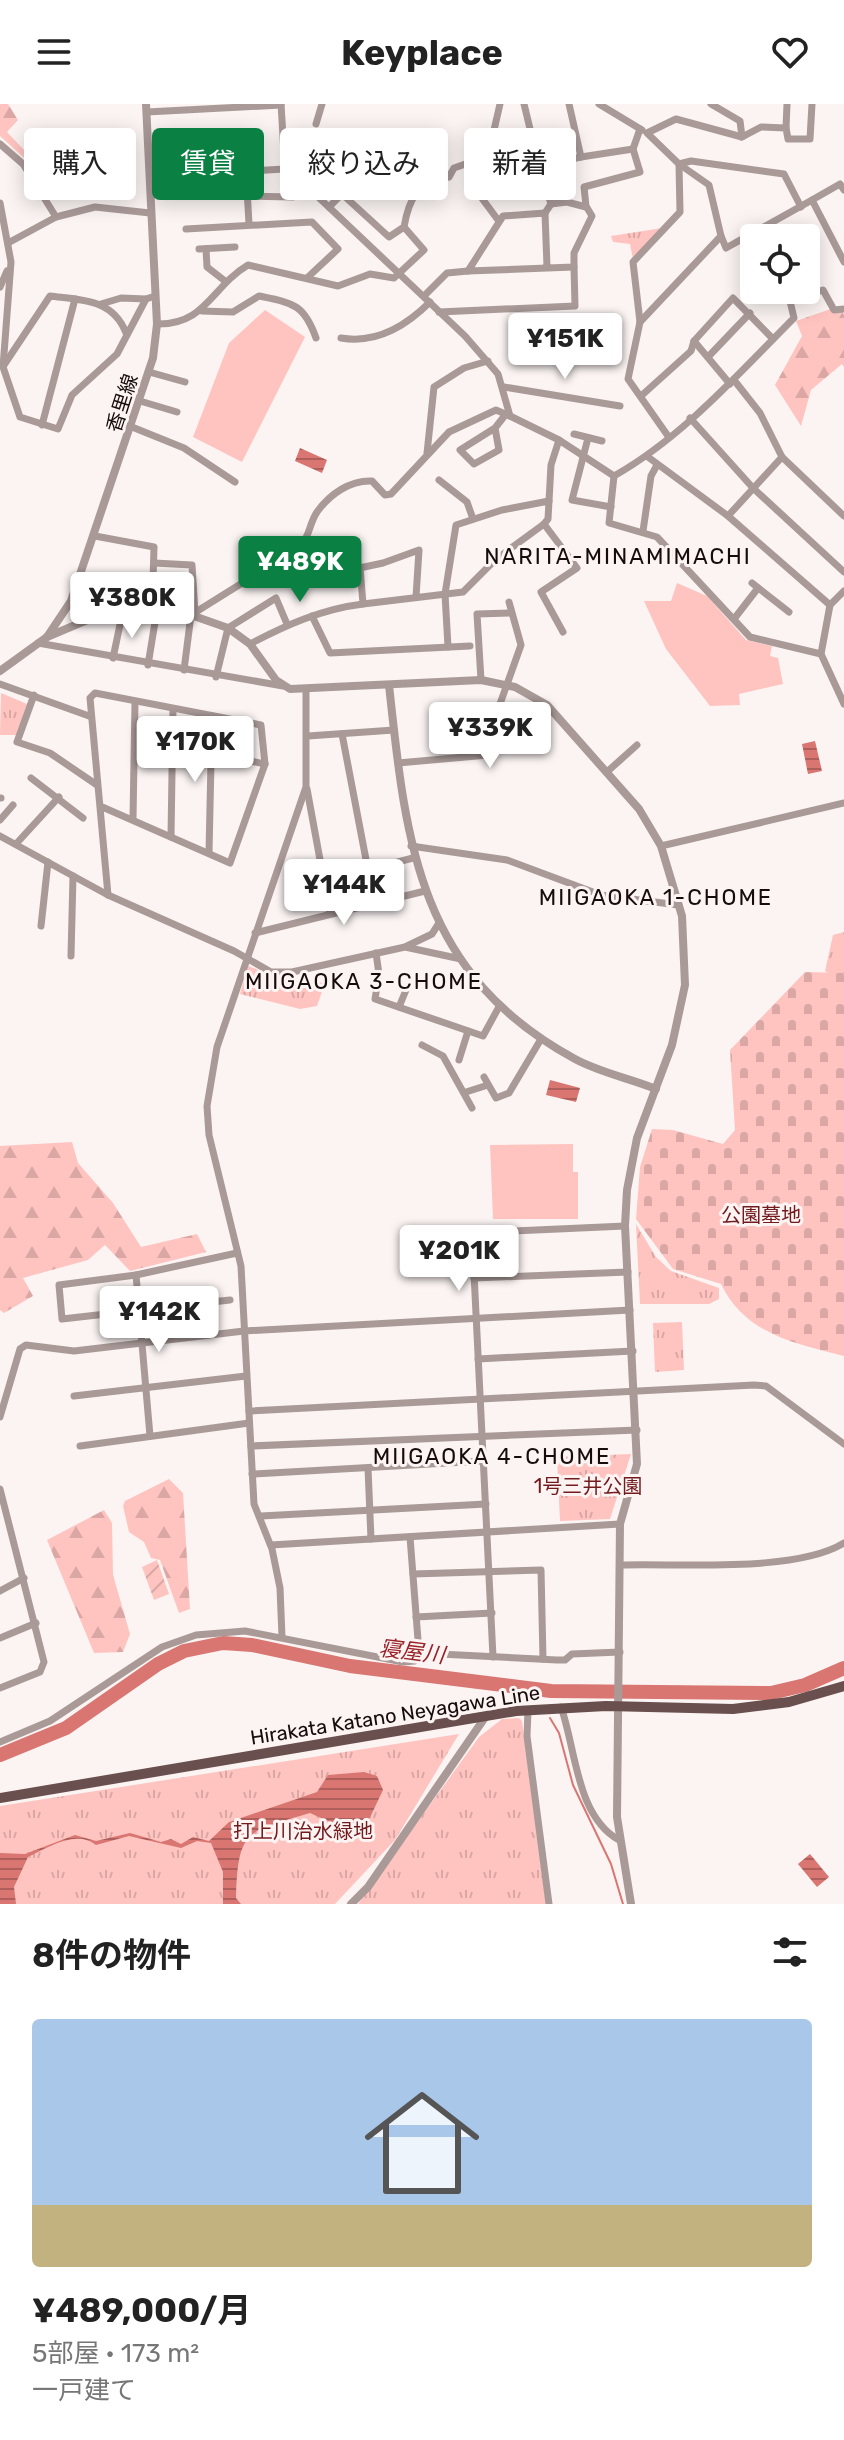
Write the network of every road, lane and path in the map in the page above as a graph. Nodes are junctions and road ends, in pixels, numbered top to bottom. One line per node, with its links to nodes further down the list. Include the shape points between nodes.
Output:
1 (322, 104): 11 (street)
2 (500, 104): 13 (street)
3 (524, 104): 14 (street)
4 (569, 104): 20 (street)
5 (599, 104): 16 (street)
6 (711, 104): 17 (street, via 740,121)
7 (787, 104): 15 (street)
8 (812, 104): 15 (street, via 810,139 788,139)
9 (281, 105): 10 (street); 12 (street)
10 (146, 108): 24 (street, 香里線)
11 (316, 124)
12 (282, 128)
13 (494, 128)
14 (530, 128)
15 (786, 128): 17 (street, via 761,127)
16 (643, 131): 17 (street, via 676,119); 19 (street); 23 (street)
17 (742, 137)
18 (0, 144): 38 (street, via 23,164)
19 (633, 149): 20 (street); 34 (street, via 640,172 584,187)
20 (581, 157): 21 (street)
21 (576, 158)
22 (464, 164): 41 (street, via 449,177 432,180 409,200)
23 (679, 164): 35 (street, via 691,161 784,174); 43 (street, via 709,185); 63 (street, via 680,212 633,262)
24 (150, 177): 36 (street, 香里線)
25 (844, 190): 30 (street, via 840,184)
26 (247, 200): 40 (street)
27 (321, 200): 33 (street)
28 (483, 200): 39 (street)
29 (550, 200): 32 (street)
30 (812, 200): 35 (street); 47 (street)
31 (0, 203): 44 (street)
32 (551, 204): 34 (street); 37 (street)
33 (329, 207): 41 (street, via 342,194 389,237); 51 (street)
34 (586, 207): 49 (street, via 592,216 574,253)
35 (801, 207): 43 (street, via 726,248)
36 (150, 213): 38 (street, via 95,207); 55 (street, 香里線)
37 (545, 213): 39 (street); 48 (street)
38 (56, 217): 44 (street)
39 (498, 220): 50 (street)
40 (249, 224): 42 (street); 52 (street, via 312,222 338,249)
41 (404, 227): 51 (street, via 424,250)
42 (186, 229)
43 (721, 236): 63 (street)
44 (8, 243): 46 (street)
45 (235, 247): 53 (street, via 202,249 207,267)
46 (11, 262): 54 (street); 72 (street)
47 (844, 262)
48 (547, 267): 49 (street); 50 (street)
49 (574, 267): 61 (street, via 575,306)
50 (468, 271): 57 (street, via 447,273)
51 (400, 272): 52 (street, via 394,278 370,274 338,286); 57 (street)
52 (307, 278): 53 (street, via 248,265)
53 (225, 281): 60 (street)
54 (0, 287)
55 (151, 298): 58 (street, via 121,298); 64 (street, 香里線); 65 (street)
56 (75, 299): 58 (street); 72 (street, via 45,299); 83 (street)
57 (427, 299): 61 (street); 67 (street, via 402,326 375,338)
58 (99, 305): 65 (street, via 120,316)
59 (844, 309): 68 (street, via 834,310 823,290 790,301 794,318)
60 (202, 311): 64 (street, via 182,322); 66 (street, via 233,312 259,296 289,302 307,314)
61 (439, 312): 71 (street)
62 (750, 313): 68 (street); 69 (street, via 733,298); 70 (street)
63 (640, 322): 77 (street, via 628,379)
64 (157, 324): 73 (street, 香里線)
65 (126, 333): 83 (street, via 117,354 72,395 58,429)
66 (316, 338)
67 (341, 338)
68 (773, 339): 75 (street)
69 (694, 341): 70 (street); 77 (street, via 691,351)
70 (708, 357): 75 (street)
71 (488, 361): 76 (street); 91 (street, via 464,368 434,387)
72 (1, 371): 83 (street, via 16,413)
73 (149, 372): 74 (street); 78 (street, 香里線)
74 (185, 382)
75 (732, 382): 82 (street); 93 (street, via 760,413)
76 (504, 387): 79 (street); 81 (street)
77 (641, 396): 87 (street)
78 (140, 401): 80 (street); 84 (street, 香里線)
79 (620, 406)
80 (177, 412)
81 (508, 415): 85 (street); 89 (street); 91 (street, via 496,410 461,424)
82 (690, 418): 87 (street); 99 (street)
83 (42, 425)
84 (132, 427): 98 (street, via 184,448); 107 (street, 香里線)
85 (495, 428): 85 (street, via 499,450 474,464 460,450)
86 (574, 434): 88 (street)
87 (668, 436): 92 (street)
88 (588, 438): 90 (street); 94 (street)
89 (559, 440): 94 (street); 100 (street)
90 (602, 441)
91 (426, 455): 108 (street, via 391,494 385,495 372,481 347,484 317,513 308,539)
92 (648, 457): 95 (street); 96 (street)
93 (782, 457): 99 (street); 103 (street)
94 (582, 458): 96 (street); 101 (street, via 572,500)
95 (657, 465): 102 (street); 106 (street)
96 (614, 476): 101 (street)
97 (439, 480): 104 (street, via 467,502)
98 (235, 482)
99 (753, 488): 102 (street); 111 (street)
100 (549, 501): 104 (street); 105 (street)
101 (611, 507): 106 (street, via 609,523)
102 (728, 516): 117 (street)
103 (844, 516)
104 (473, 519): 113 (street, via 456,525)
105 (544, 524): 113 (street, via 463,592); 127 (street, via 577,568 541,592)
106 (643, 531): 124 (street, via 657,537)
107 (95, 536): 109 (street, via 154,547); 128 (street, 香里線, via 71,601)
108 (277, 560): 110 (street, via 289,583); 120 (street)
109 (154, 563): 120 (street, via 192,565); 122 (street)
110 (360, 567): 114 (street, via 419,550); 116 (street)
111 (844, 572)
112 (844, 591): 117 (street)
113 (445, 594): 114 (street); 132 (street)
114 (416, 597): 116 (street)
115 (509, 602): 119 (street)
116 (363, 604): 123 (street)
117 (830, 605): 133 (street)
118 (789, 612): 124 (street, via 755,585)
119 (510, 613): 139 (street, via 477,614); 141 (street, via 521,645)
120 (193, 614): 122 (street); 126 (street); 136 (street)
121 (122, 615): 122 (street); 128 (street, via 99,615); 134 (street)
122 (154, 616): 135 (street)
123 (312, 616): 125 (street); 132 (street, via 330,653)
124 (734, 619): 133 (street, via 750,637)
125 (287, 624): 126 (street, via 276,598); 130 (street)
126 (228, 628): 130 (street); 138 (street)
127 (563, 632)
128 (47, 637): 129 (street, 香里線)
129 (38, 643): 134 (street); 137 (street, 香里線)
130 (250, 644): 143 (street)
131 (470, 646): 132 (street)
132 (448, 647)
133 (821, 654): 147 (street)
134 (113, 658): 135 (street)
135 (148, 665): 136 (street)
136 (184, 670): 138 (street)
137 (0, 671)
138 (216, 677): 143 (street)
139 (481, 680): 141 (street); 142 (street)
140 (0, 684): 145 (street)
141 (506, 684): 156 (street, via 488,755); 158 (street, via 547,705)
142 (389, 685): 144 (street); 151 (street)
143 (283, 686): 144 (street)
144 (306, 690): 153 (street)
145 (34, 695): 149 (street); 160 (street, via 17,742 50,753)
146 (135, 702): 148 (street); 149 (street, via 95,693); 167 (street)
147 (844, 704)
148 (173, 709): 150 (street); 170 (street)
149 (89, 716): 160 (street)
150 (212, 716): 155 (street); 157 (street, via 261,725)
151 (394, 730): 152 (street); 156 (street)
152 (342, 734): 153 (street); 177 (street)
153 (308, 736): 161 (street)
154 (637, 745): 158 (street)
155 (212, 753): 157 (street); 174 (street)
156 (398, 763): 172 (street)
157 (265, 764): 174 (street, via 230,863)
158 (608, 771): 173 (street)
159 (31, 778): 162 (street)
160 (97, 785): 165 (street)
161 (306, 787): 179 (street); 186 (street)
162 (59, 797): 166 (street); 171 (street)
163 (844, 803): 173 (street)
164 (13, 805): 168 (street)
165 (100, 806): 167 (street); 181 (street)
166 (83, 818)
167 (133, 819): 170 (street)
168 (0, 820)
169 (0, 836): 171 (street)
170 (171, 837): 174 (street)
171 (16, 844): 176 (street)
172 (411, 846): 175 (street); 182 (street, via 507,860 601,895)
173 (661, 846): 182 (street)
174 (209, 853)
175 (413, 858): 177 (street); 180 (street)
176 (48, 862): 178 (street); 185 (street)
177 (368, 870): 179 (street)
178 (73, 876): 181 (street); 189 (street)
179 (324, 881): 183 (street)
180 (425, 891): 183 (street); 184 (street)
181 (108, 895): 191 (street)
182 (678, 905): 199 (street, via 684,1002)
183 (330, 914): 186 (street)
184 (439, 923): 187 (street, via 432,934); 190 (street)
185 (41, 926)
186 (255, 933): 191 (street)
187 (405, 947): 188 (street); 190 (street)
188 (376, 953): 191 (street, via 292,972 271,972); 194 (street, via 375,999)
189 (71, 956)
190 (461, 959): 193 (street)
191 (246, 960): 203 (street, via 209,1076 207,1106)
192 (406, 990): 194 (street)
193 (500, 1005): 195 (street, via 483,1036); 196 (street)
194 (399, 1007): 195 (street)
195 (468, 1031): 198 (street)
196 (541, 1039): 199 (street, via 579,1061); 200 (street, via 509,1093 496,1098 486,1081)
197 (422, 1045): 200 (street, via 443,1056)
198 (459, 1060)
199 (656, 1089): 202 (street, via 632,1160)
200 (466, 1092): 201 (street)
201 (472, 1108)
202 (625, 1226): 204 (street); 206 (street, via 472,1233)
203 (237, 1253): 205 (street); 211 (street)
204 (628, 1272): 206 (street); 208 (street)
205 (136, 1275): 209 (street); 209 (street, via 59,1285 62,1319)
206 (474, 1278): 210 (street)
207 (230, 1300): 209 (street)
208 (630, 1310): 210 (street); 213 (street)
209 (139, 1312): 212 (street)
210 (475, 1319): 211 (street); 214 (street)
211 (244, 1331): 212 (street); 215 (street)
212 (142, 1343): 216 (street); 221 (street, via 74,1351 26,1345 20,1349)
213 (633, 1351): 214 (street); 217 (street)
214 (478, 1359): 219 (street)
215 (246, 1376): 216 (street); 220 (street)
216 (146, 1387): 218 (street); 224 (street)
217 (635, 1390): 219 (street); 223 (street); 226 (street, via 766,1386)
218 (74, 1396)
219 (479, 1398): 220 (street); 225 (street)
220 (249, 1411): 222 (street)
221 (0, 1417)
222 (249, 1423): 224 (street); 228 (street)
223 (637, 1430): 225 (street); 236 (street, via 637,1464)
224 (150, 1436): 227 (street)
225 (482, 1436): 228 (street); 229 (street)
226 (844, 1444)
227 (80, 1446)
228 (251, 1446): 231 (street)
229 (483, 1461): 230 (street); 233 (street)
230 (368, 1468): 231 (street); 234 (street)
231 (252, 1474): 235 (street, via 254,1504)
232 (0, 1489): 245 (street)
233 (486, 1504): 234 (street); 237 (street)
234 (370, 1510): 235 (street); 239 (street)
235 (261, 1516): 241 (street)
236 (620, 1524): 237 (street); 242 (street)
237 (488, 1530): 238 (street); 243 (street)
238 (410, 1537): 239 (street); 244 (street)
239 (371, 1539): 241 (street)
240 (844, 1543): 242 (street, via 830,1552 778,1562)
241 (271, 1545): 250 (street)
242 (620, 1565): 252 (street)
243 (490, 1572): 244 (street); 247 (street); 255 (street, via 541,1570)
244 (413, 1574): 248 (street)
245 (24, 1578): 246 (street); 249 (street)
246 (0, 1591)
247 (492, 1613): 248 (street); 254 (street)
248 (416, 1617): 253 (street)
249 (36, 1623): 251 (street); 257 (street, via 44,1662 40,1672)
250 (282, 1637): 253 (street, via 403,1662 415,1661); 262 (street, via 232,1630 162,1647 50,1721)
251 (0, 1638)
252 (620, 1652): 255 (street); 258 (street)
253 (419, 1653): 254 (street)
254 (493, 1657): 255 (street)
255 (543, 1659)
256 (844, 1686): 258 (main road, Hirakata Katano Neyagawa Line, via 789,1702 733,1709)
257 (0, 1688)
258 (621, 1702): 259 (main road, Hirakata Katano Neyagawa Line); 264 (street)
259 (561, 1707): 260 (main road, Hirakata Katano Neyagawa Line); 264 (street, via 577,1775 604,1832)
260 (528, 1710): 261 (main road, Hirakata Katano Neyagawa Line); 266 (street)
261 (487, 1715): 263 (main road, Hirakata Katano Neyagawa Line); 265 (street)
262 (0, 1742)
263 (0, 1798)
264 (619, 1840): 267 (street)
265 (351, 1904)
266 (549, 1904)
267 (631, 1904)

